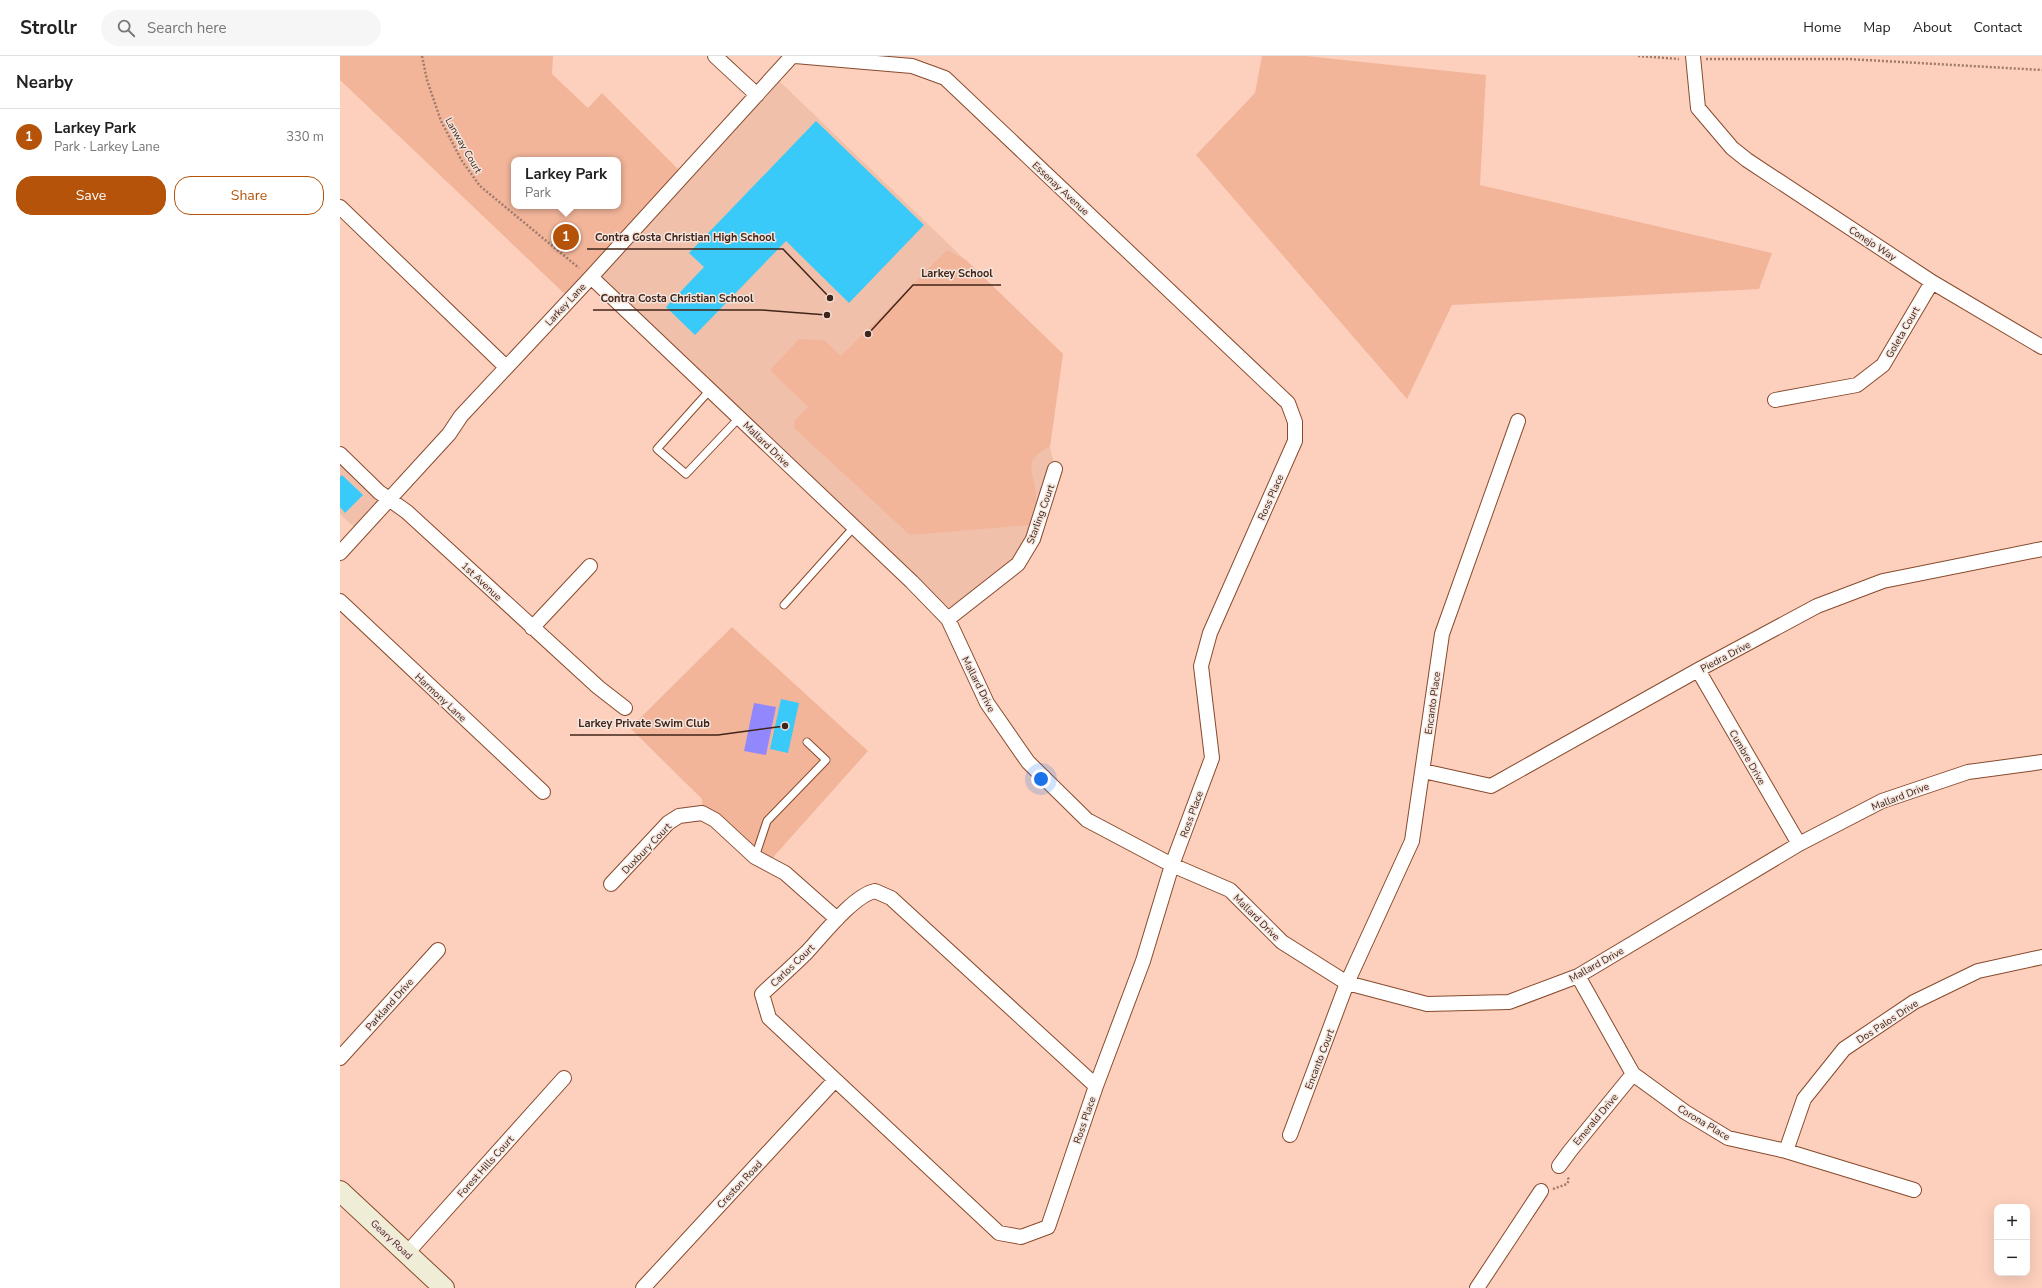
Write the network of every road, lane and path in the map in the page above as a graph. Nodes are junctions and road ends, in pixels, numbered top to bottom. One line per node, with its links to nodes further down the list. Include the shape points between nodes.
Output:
1 (422, 56): 10 (path, Lanway Court, via 440,121 462,161 480,186)
2 (715, 56): 8 (street)
3 (792, 56): 8 (street, Larkey Lane)
4 (795, 56): 17 (street, Essenay Avenue, via 912,66 945,78)
5 (1638, 56): 6 (path)
6 (1692, 58): 7 (path, via 1848,59); 12 (street, Conejo Way, via 1698,108 1732,148)
7 (2042, 70)
8 (757, 95): 11 (street, Larkey Lane)
9 (340, 206): 14 (street)
10 (579, 268)
11 (591, 277): 14 (street, Larkey Lane); 15 (street, Mallard Drive)
12 (1932, 282): 13 (street, Conejo Way); 16 (street, Goleta Court, via 1883,365 1857,385)
13 (2042, 347)
14 (506, 367): 22 (street, Larkey Lane)
15 (710, 390): 18 (street, Mallard Drive); 18 (lane, via 658,449 686,474)
16 (1775, 400)
17 (1288, 403): 39 (street, Ross Place, via 1295,422 1295,441 1210,633 1201,666 1212,758)
18 (740, 418): 23 (street, Mallard Drive)
19 (1518, 421): 35 (street, Encanto Place, via 1442,634)
20 (340, 454): 22 (street, 1st Avenue)
21 (1055, 469): 29 (street, Starling Court, via 1033,539 1018,564)
22 (390, 500): 25 (street, Larkey Lane); 30 (street, 1st Avenue, via 407,512)
23 (854, 527): 28 (lane); 29 (street, Mallard Drive)
24 (2042, 549): 31 (street, Piedra Drive, via 1882,582 1817,606)
25 (340, 553)
26 (590, 566): 30 (street)
27 (340, 601): 36 (street, Harmony Lane)
28 (784, 605)
29 (948, 619): 39 (street, Mallard Drive, via 987,704 1028,762 1087,820)
30 (532, 628): 32 (street, 1st Avenue)
31 (1698, 670): 35 (street, Piedra Drive, via 1491,786); 37 (street, Cumbre Drive)
32 (625, 708)
33 (807, 742): 38 (lane, via 826,760 767,821)
34 (2042, 762): 37 (street, Mallard Drive, via 1968,772 1882,801)
35 (1423, 771): 45 (street, Encanto Place, via 1412,841)
36 (543, 792)
37 (1799, 844): 44 (street, Mallard Drive)
38 (755, 857): 40 (street, Duxbury Court, via 715,820 702,813 690,813 679,816 668,824); 41 (street, Duxbury Court, via 785,873)
39 (1172, 865): 45 (street, Mallard Drive, via 1230,890 1282,942); 50 (street, Ross Place, via 1143,961)
40 (610, 884)
41 (837, 919): 49 (street, Carlos Court, via 806,953 762,994 769,1018); 50 (street, Carlos Court, via 869,892 875,891 891,898)
42 (438, 950): 46 (street, Parkland Drive)
43 (2042, 957): 52 (street, Dos Palos Drive, via 1978,971 1914,1002 1844,1049 1804,1099)
44 (1578, 976): 45 (street, Mallard Drive, via 1509,1002 1427,1004); 47 (street, Corona Place)
45 (1347, 983): 51 (street, Encanto Court)
46 (340, 1058)
47 (1633, 1074): 52 (street, Corona Place, via 1684,1112 1728,1138); 53 (street, Emerald Drive)
48 (564, 1078): 58 (street, Forest Hills Court)
49 (834, 1080): 57 (street, Carlos Court, via 999,1233 1021,1237); 60 (street, Creston Road)
50 (1096, 1086): 57 (street, Ross Place)
51 (1290, 1135)
52 (1786, 1151): 54 (street, Corona Place)
53 (1559, 1166): 56 (path, via 1569,1183)
54 (1914, 1190)
55 (340, 1191): 58 (main road, Geary Road)
56 (1541, 1191): 61 (street)
57 (1048, 1227)
58 (407, 1253): 59 (main road, Geary Road)
59 (444, 1288)
60 (643, 1288)
61 (1476, 1288)

